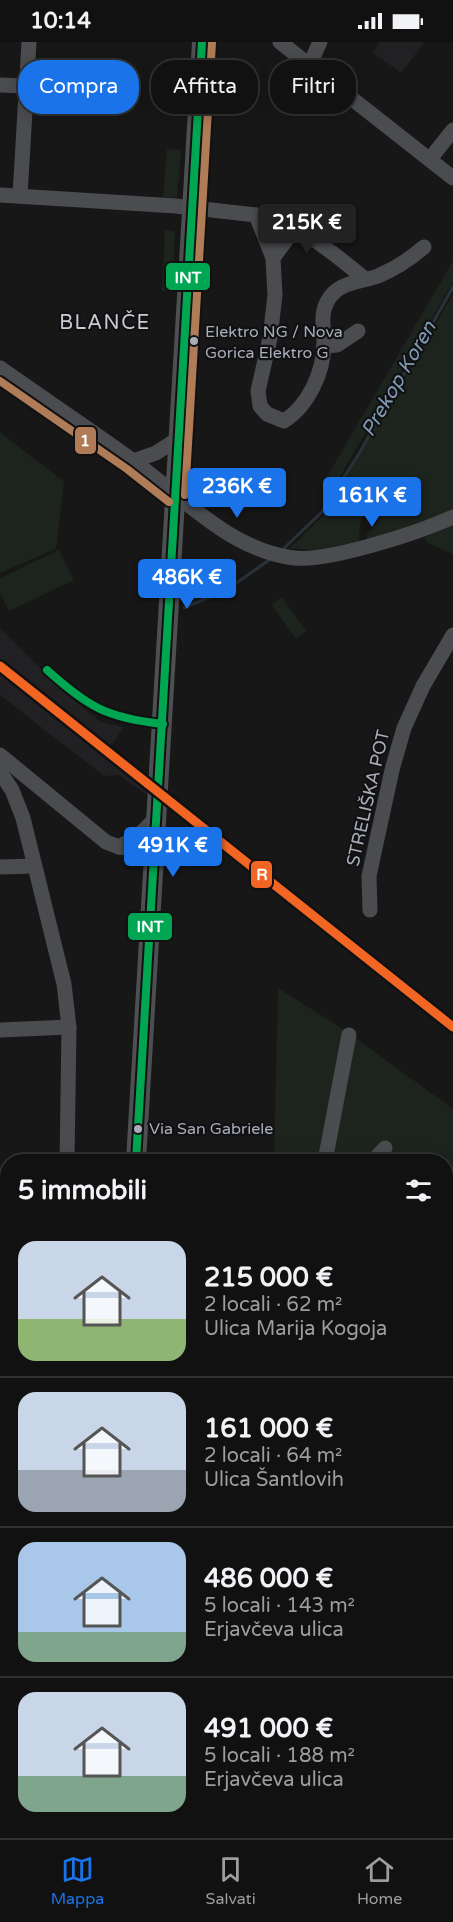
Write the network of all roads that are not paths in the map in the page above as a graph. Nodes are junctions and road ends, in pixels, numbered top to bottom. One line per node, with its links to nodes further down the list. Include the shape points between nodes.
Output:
1 (29, 42): 5 (street)
2 (202, 42): 17 (main road)
3 (280, 42): 6 (street)
4 (320, 42): 7 (street)
5 (28, 60)
6 (305, 60)
7 (312, 60)
8 (0, 85): 9 (street)
9 (18, 86)
10 (356, 100): 13 (street)
11 (24, 114): 16 (street)
12 (453, 130): 13 (street)
13 (430, 159): 14 (street)
14 (453, 178)
15 (0, 195): 16 (street)
16 (20, 196): 17 (street)
17 (192, 208): 18 (street); 26 (main road)
18 (256, 215): 19 (street); 21 (street)
19 (295, 228): 21 (street); 22 (street, via 329,249)
20 (424, 246): 22 (street, via 389,270)
21 (273, 258): 24 (street, via 275,295 258,391 260,406 267,414 284,421 295,415 321,369)
22 (365, 279): 24 (street, via 334,291 326,303)
23 (358, 331): 24 (street, via 337,345)
24 (324, 346)
25 (0, 368): 27 (street)
26 (178, 438): 27 (street, via 156,453); 28 (main road)
27 (133, 461): 28 (street)
28 (175, 494): 29 (street, via 220,528 272,553 297,558 364,547); 33 (main road)
29 (453, 517)
30 (453, 635): 38 (street, STRELIŠKA POT, via 404,728 369,876)
31 (0, 755): 34 (street, via 106,842)
32 (0, 772): 36 (street, via 24,818)
33 (157, 817): 34 (street, via 138,836); 35 (main road)
34 (119, 847): 35 (street)
35 (156, 851): 44 (main road)
36 (34, 866): 37 (street); 39 (street, via 64,984)
37 (0, 867)
38 (370, 910)
39 (69, 1028): 40 (street); 43 (street)
40 (0, 1030)
41 (349, 1035): 45 (street)
42 (386, 1148): 46 (street)
43 (67, 1154)
44 (136, 1154)
45 (326, 1154)
46 (380, 1154)

